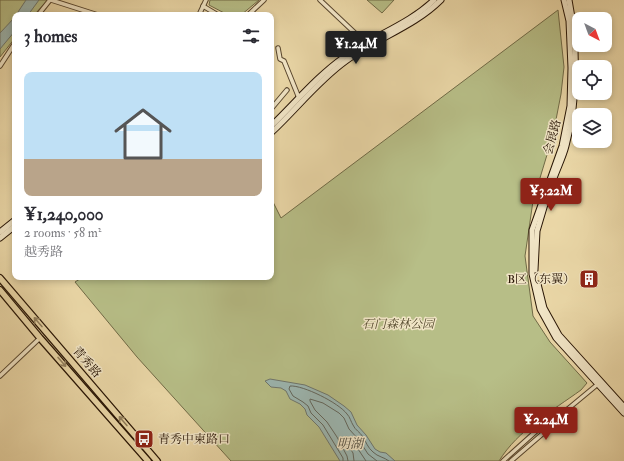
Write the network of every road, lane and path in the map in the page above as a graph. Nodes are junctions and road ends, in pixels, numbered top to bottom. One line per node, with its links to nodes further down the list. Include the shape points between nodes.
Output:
1 (51, 0): 10 (street); 11 (street)
2 (206, 0): 9 (street)
3 (264, 0): 14 (street)
4 (320, 0): 15 (street)
5 (434, 0): 15 (main road, via 426,8)
6 (441, 0): 15 (main road, via 430,12)
7 (564, 0): 32 (main road, 会展路, via 569,21 570,106 562,146 532,230 532,274 540,309 556,338)
8 (569, 0): 33 (main road, 会展路, via 573,21 574,106 566,147 537,231 535,273 544,308 559,335)
9 (203, 6): 12 (street); 13 (street)
10 (41, 12)
11 (89, 12)
12 (200, 12)
13 (213, 12)
14 (251, 12)
15 (365, 46): 20 (main road, via 343,57); 23 (main road, via 330,74)
16 (12, 48): 18 (street)
17 (278, 48): 20 (street, via 280,59 284,61)
18 (0, 66)
19 (287, 90): 21 (street)
20 (299, 98): 22 (main road)
21 (274, 105)
22 (274, 123)
23 (274, 130)
24 (12, 222): 26 (main road)
25 (12, 228): 27 (main road)
26 (0, 232)
27 (0, 238)
28 (0, 278): 37 (main road, 青秀路, one-way to 28)
29 (0, 290): 30 (main road, 青秀路)
30 (40, 338): 31 (street); 36 (main road, 青秀路, one-way to 36)
31 (0, 376)
32 (598, 384): 34 (street); 35 (main road, 会展路)
33 (624, 407)
34 (569, 408): 38 (street, via 543,424); 39 (street)
35 (624, 413)
36 (148, 461)
37 (157, 461)
38 (503, 461)
39 (511, 461)

